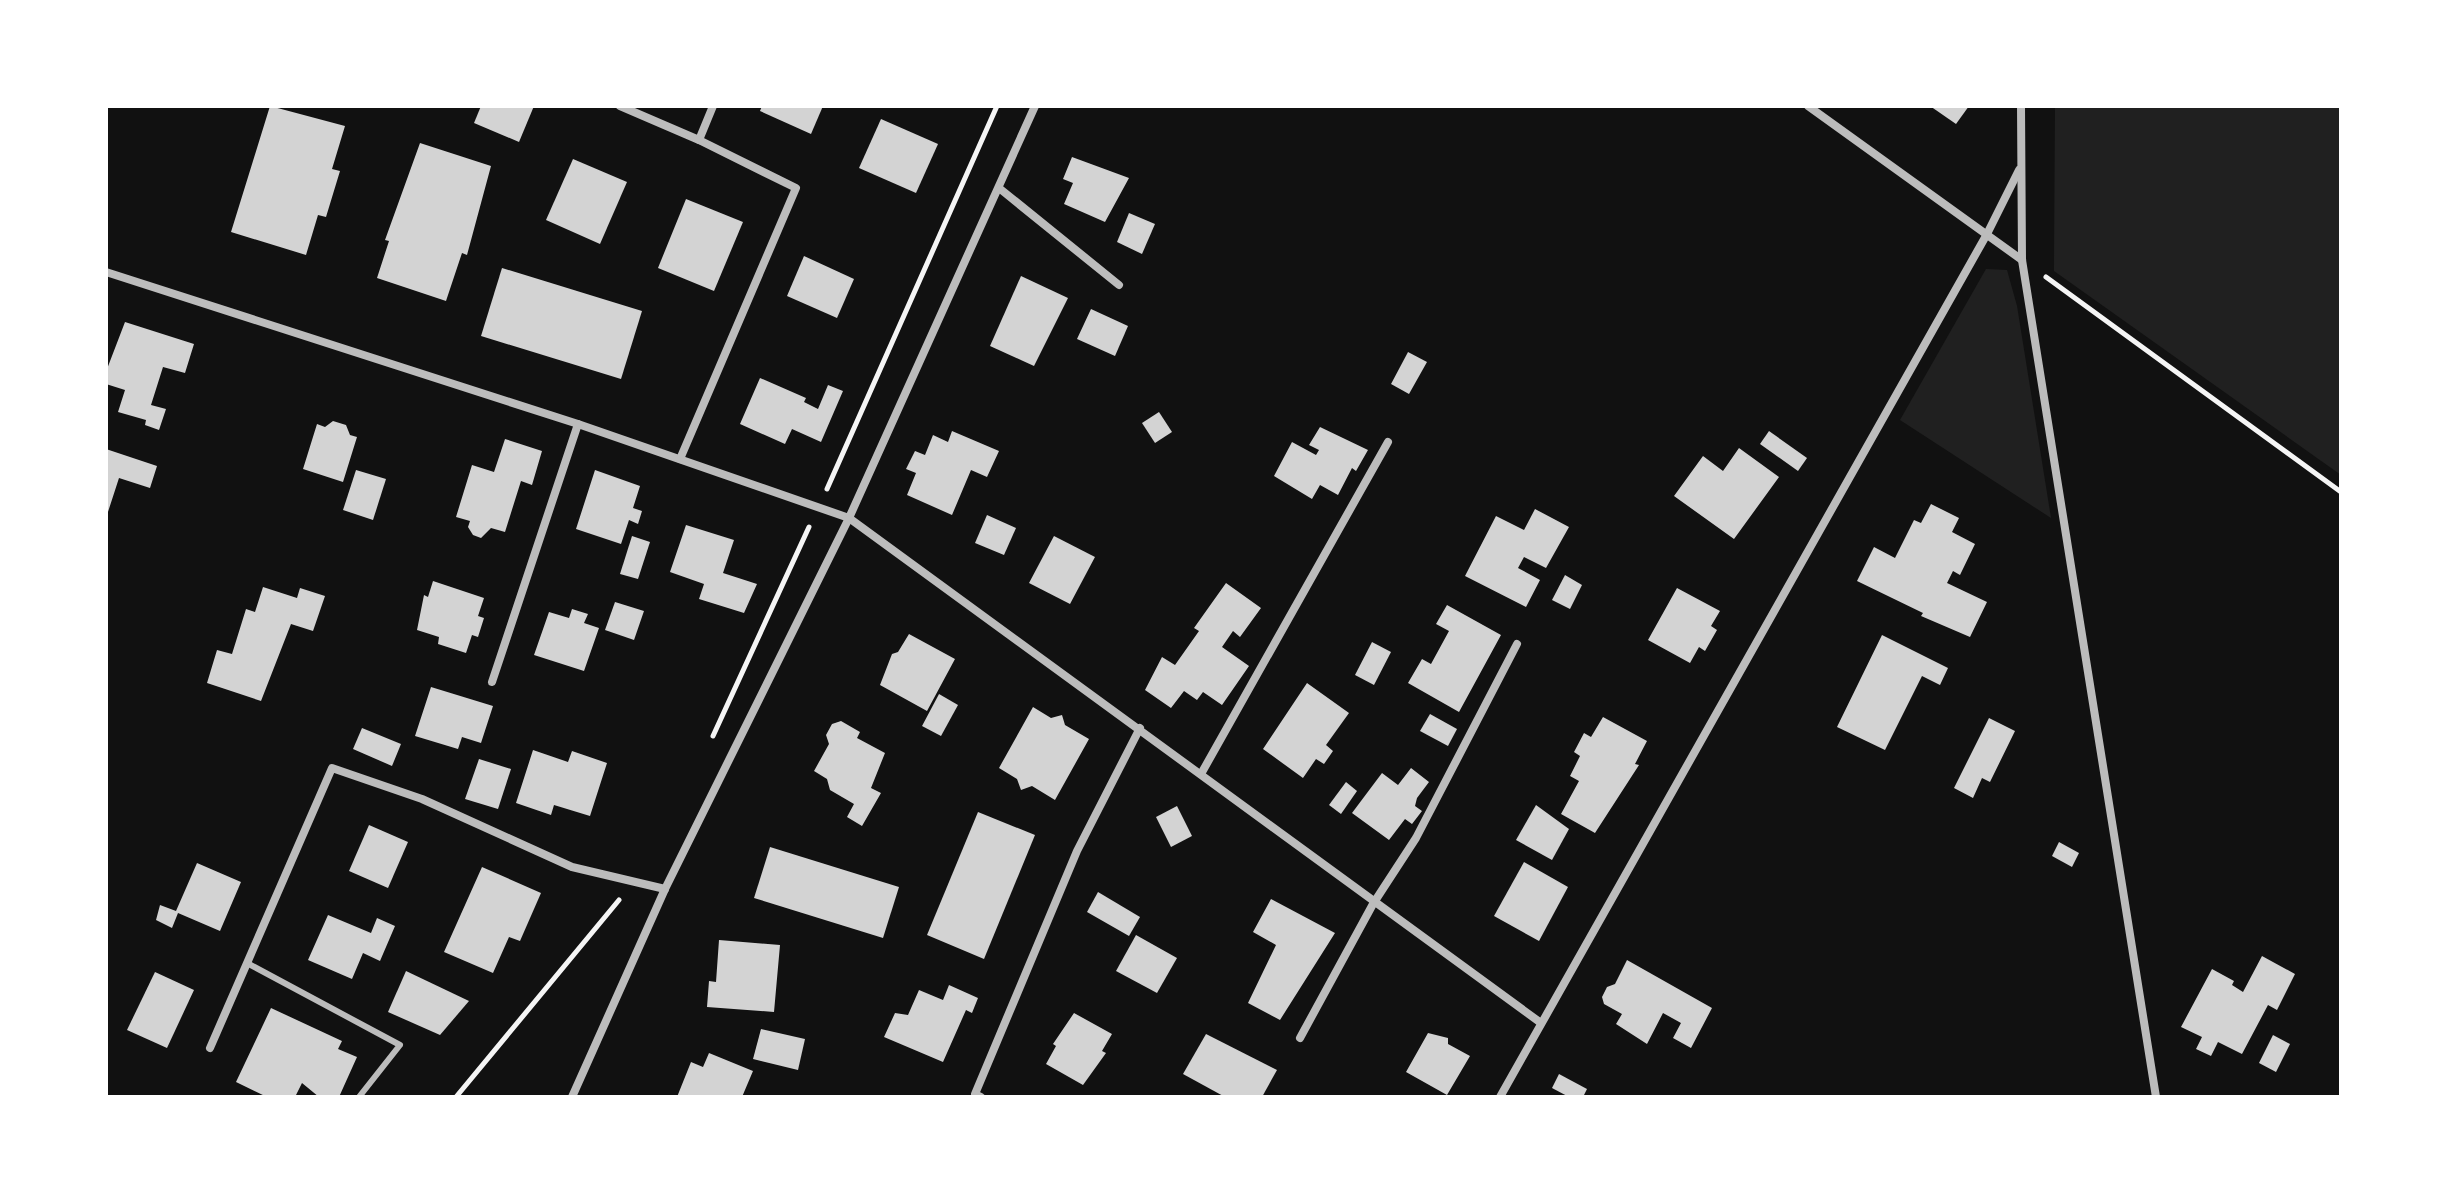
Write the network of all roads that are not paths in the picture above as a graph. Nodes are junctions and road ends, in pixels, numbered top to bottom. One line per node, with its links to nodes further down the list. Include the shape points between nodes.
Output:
1 (620, 106): 6 (street)
2 (713, 106): 6 (street)
3 (1035, 106): 8 (street)
4 (1808, 106): 9 (street)
5 (2021, 106): 7 (street)
6 (699, 140): 15 (street, via 796,188)
7 (2019, 170): 9 (street); 10 (street)
8 (999, 188): 12 (street); 16 (street)
9 (1987, 234): 10 (street); 24 (street)
10 (2022, 260): 31 (street)
11 (106, 272): 13 (street)
12 (1119, 285)
13 (578, 424): 15 (street); 18 (street)
14 (1388, 442): 20 (street)
15 (680, 459): 16 (street)
16 (849, 518): 19 (street); 21 (street)
17 (1517, 644): 22 (street, via 1416,838)
18 (492, 682)
19 (1140, 728): 20 (street); 29 (street, via 1077,851 975,1094)
20 (1201, 774): 22 (street)
21 (665, 889): 23 (street, via 572,867 422,799 332,768); 28 (street)
22 (1373, 904): 24 (street); 25 (street)
23 (247, 963): 26 (street); 27 (lane, via 400,1045)
24 (1541, 1023): 30 (street)
25 (1300, 1038)
26 (210, 1048)
27 (359, 1097)
28 (572, 1097)
29 (981, 1097)
30 (1500, 1097)
31 (2156, 1097)

